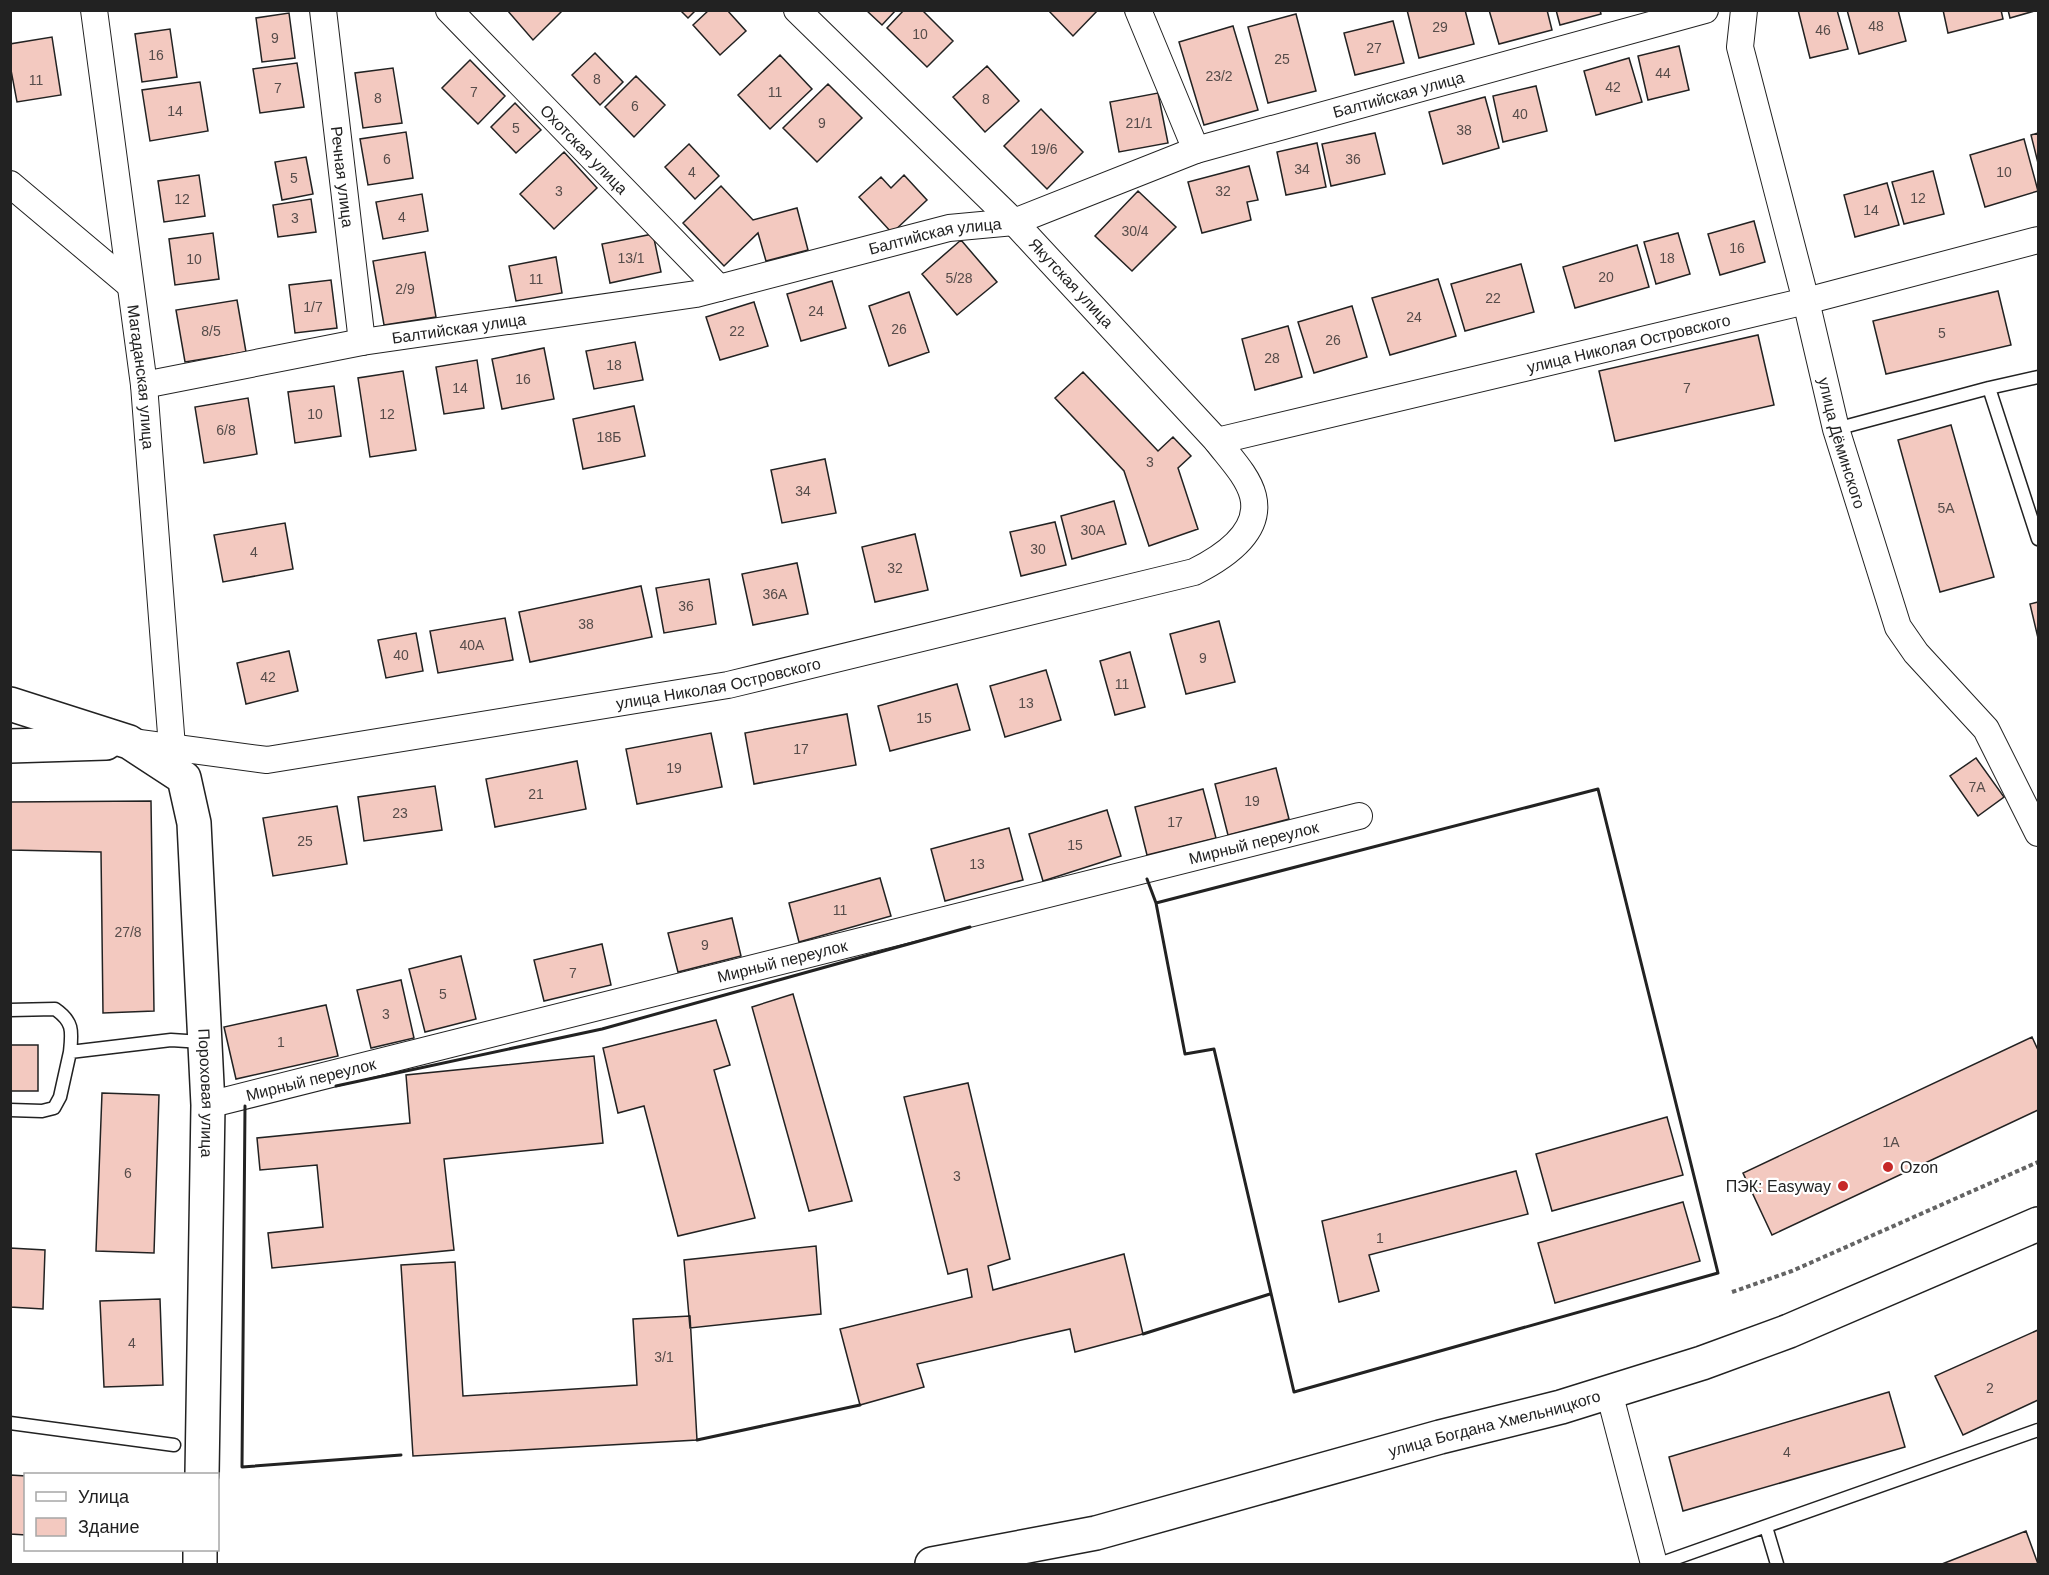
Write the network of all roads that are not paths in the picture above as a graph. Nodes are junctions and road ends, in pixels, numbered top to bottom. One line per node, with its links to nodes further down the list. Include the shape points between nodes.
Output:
1 (94, 10): 12 (street, Магаданская улица)
2 (323, 10): 15 (street, Речная улица)
3 (449, 10): 13 (street, Охотская улица)
4 (797, 10): 10 (street, Якутская улица)
5 (1138, 10): 8 (street)
6 (1705, 10): 8 (street, Балтийская улица)
7 (1744, 10): 14 (street, улица Дёминского, via 1740,47)
8 (1196, 150): 10 (street, Балтийская улица)
9 (10, 184): 12 (street)
10 (1014, 222): 13 (street, Балтийская улица, via 949,228); 20 (street, Якутская улица)
11 (2038, 240): 14 (street, улица Николая Островского)
12 (130, 285): 17 (street, Магаданская улица)
13 (718, 288): 15 (street, Балтийская улица)
14 (1806, 301): 19 (street, улица Дёминского); 20 (street, улица Николая Островского)
15 (362, 342): 17 (street, Балтийская улица)
16 (2038, 377): 18 (lane)
17 (144, 386): 26 (street, Магаданская улица)
18 (1989, 388): 19 (lane); 22 (lane)
19 (1836, 429): 28 (street, улица Дёминского, via 1898,627 1916,653 1986,729)
20 (1217, 441): 21 (street, Якутская улица)
21 (1252, 494): 26 (street, улица Николая Островского, via 1253,520 1239,541 1218,560 1194,572 728,685 267,760)
22 (2038, 539)
23 (10, 704): 24 (main road, улица Николая Островского)
24 (129, 742): 25 (main road, улица Николая Островского); 26 (street, улица Николая Островского); 30 (main road, Пороховая улица, via 184,777 194,823)
25 (10, 746)
26 (172, 747)
27 (1359, 816): 32 (street, Мирный переулок)
28 (2038, 833)
29 (10, 1010): 31 (lane, via 55,1009 61,1013 72,1031)
30 (206, 1042): 31 (lane, via 171,1040); 32 (main road, Пороховая улица)
31 (70, 1052): 33 (lane, via 54,1108)
32 (208, 1105): 39 (main road, Пороховая улица)
33 (10, 1110)
34 (2038, 1224): 35 (main road, улица Богдана Хмельницкого, via 1789,1331)
35 (1609, 1392): 41 (main road, улица Богдана Хмельницкого, via 1096,1533); 43 (street)
36 (10, 1422): 38 (lane)
37 (2038, 1430): 40 (lane)
38 (174, 1445)
39 (202, 1473)
40 (1766, 1527): 44 (lane); 45 (lane)
41 (1029, 1555): 42 (main road, улица Богдана Хмельницкого)
42 (932, 1564)
43 (1654, 1564)
44 (1659, 1564)
45 (1776, 1564)

